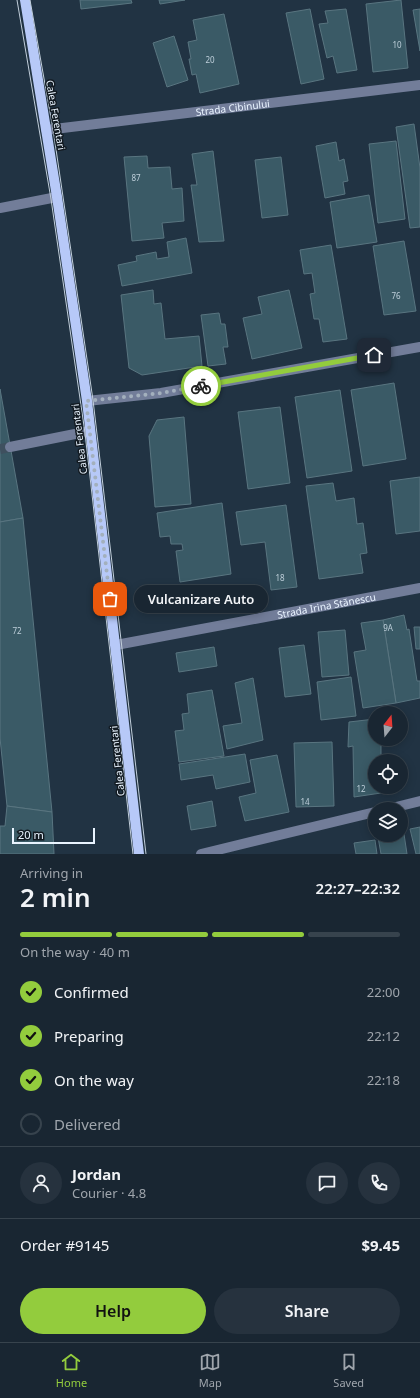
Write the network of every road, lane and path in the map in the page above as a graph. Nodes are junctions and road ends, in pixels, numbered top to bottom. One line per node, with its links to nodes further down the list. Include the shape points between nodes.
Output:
1 (25, 0): 3 (main road, Calea Ferentari)
2 (420, 85): 3 (street, Strada Cibinului)
3 (46, 130): 4 (main road, Calea Ferentari)
4 (57, 197): 5 (street); 7 (main road, Calea Ferentari)
5 (0, 208)
6 (420, 346): 7 (street, via 161,393)
7 (86, 401): 8 (main road, Calea Ferentari)
8 (90, 431): 9 (street); 11 (main road, Calea Ferentari)
9 (10, 447)
10 (420, 588): 11 (street, Strada Irina Stănescu)
11 (116, 645): 15 (main road, Calea Ferentari)
12 (420, 801): 13 (street)
13 (408, 804)
14 (368, 814): 16 (street)
15 (139, 854)
16 (201, 854)

